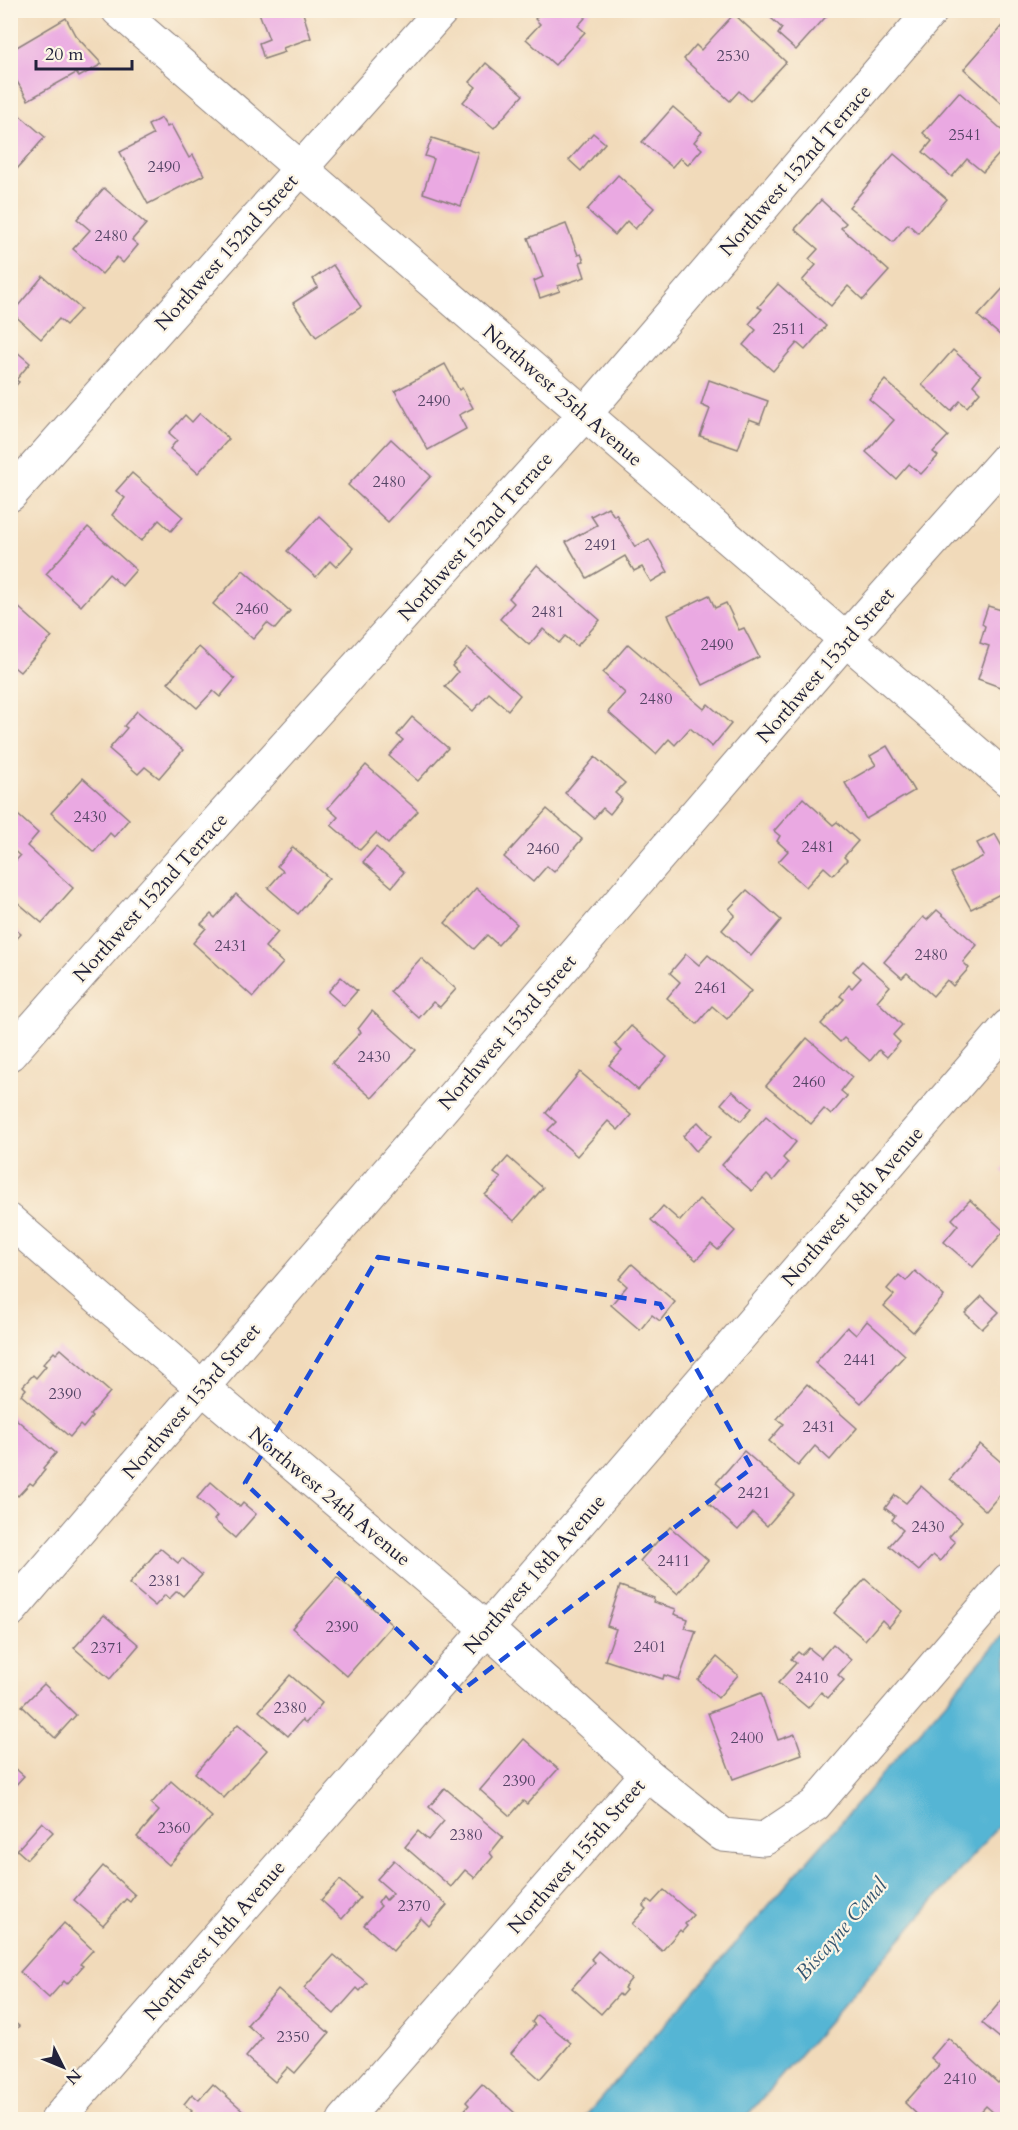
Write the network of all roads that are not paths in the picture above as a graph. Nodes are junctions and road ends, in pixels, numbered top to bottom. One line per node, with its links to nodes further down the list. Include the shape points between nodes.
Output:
1 (118, 10): 4 (street, Northwest 25th Avenue)
2 (442, 10): 4 (street, Northwest 152nd Street)
3 (932, 10): 5 (street, Northwest 152nd Terrace)
4 (300, 169): 5 (street, Northwest 25th Avenue); 7 (street, Northwest 152nd Street)
5 (585, 414): 8 (street, Northwest 25th Avenue); 11 (street, Northwest 152nd Terrace)
6 (1008, 457): 8 (street, Northwest 153rd Street)
7 (10, 495)
8 (846, 639): 9 (street, Northwest 25th Avenue); 13 (street, Northwest 153rd Street)
9 (1008, 780)
10 (1008, 1026): 16 (street, Northwest 18th Avenue)
11 (10, 1054)
12 (10, 1221): 13 (street, Northwest 24th Avenue)
13 (203, 1388): 15 (street, Northwest 153rd Street); 16 (street, Northwest 24th Avenue)
14 (1008, 1580): 17 (street, Northwest 155th Street, via 814,1805 764,1839 723,1835)
15 (10, 1611)
16 (487, 1629): 17 (street, Northwest 24th Avenue); 18 (street, Northwest 18th Avenue)
17 (647, 1774): 19 (street, Northwest 155th Street)
18 (57, 2120)
19 (344, 2120)

